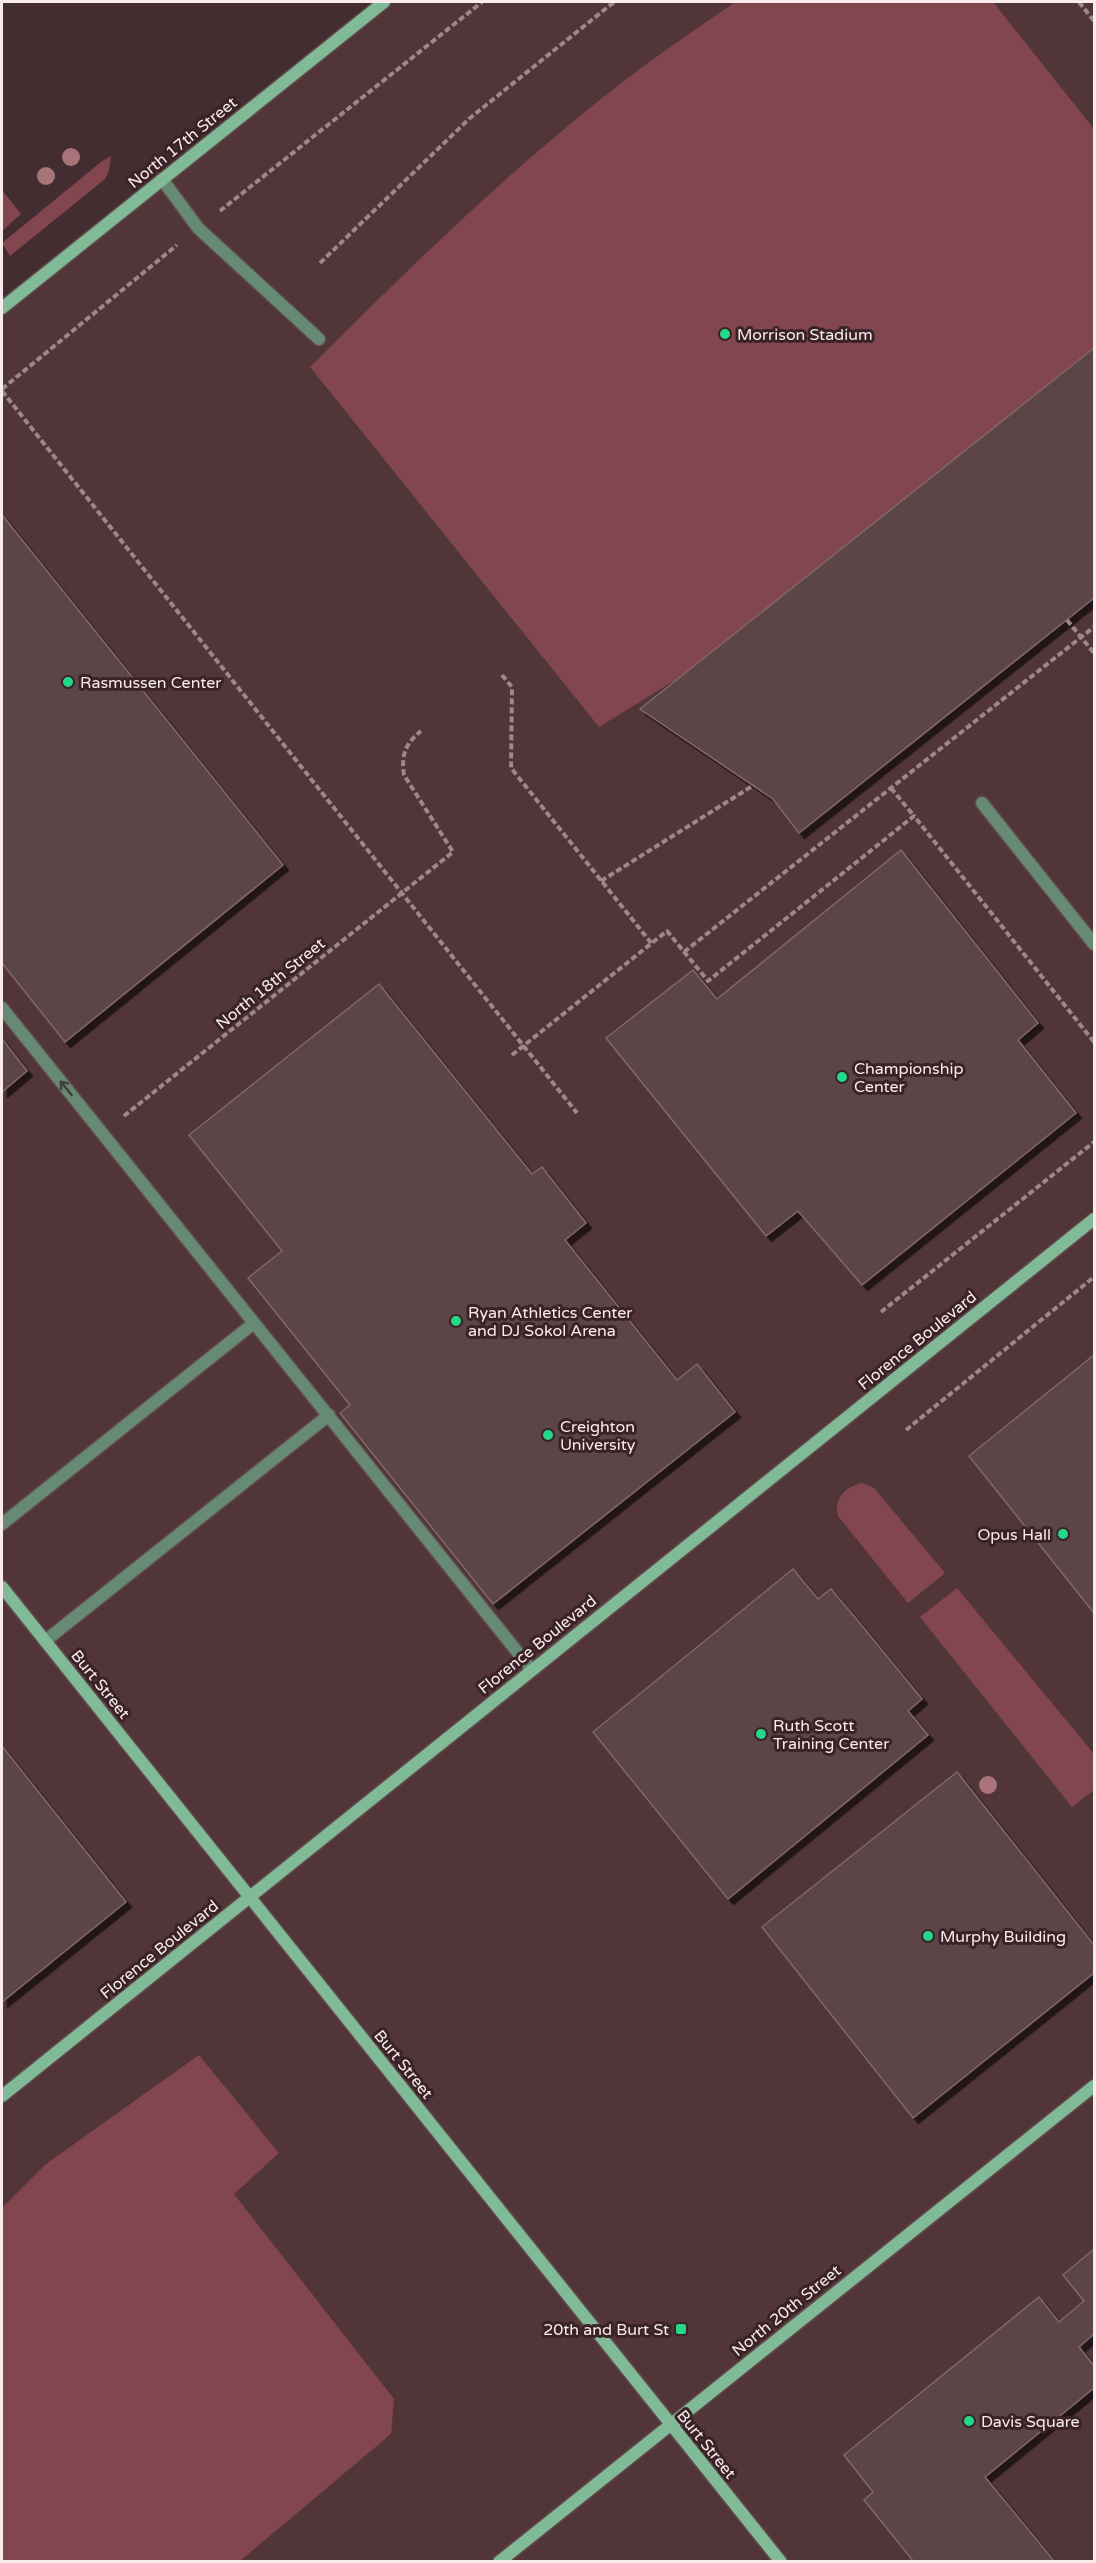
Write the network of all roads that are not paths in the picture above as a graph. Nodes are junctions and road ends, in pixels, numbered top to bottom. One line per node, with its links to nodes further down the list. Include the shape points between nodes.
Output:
1 (384, 2): 2 (main road, North 17th Street)
2 (162, 179): 3 (main road, North 17th Street); 4 (lane, via 198,228)
3 (2, 308)
4 (319, 339)
5 (982, 804): 6 (lane)
6 (1095, 944)
7 (2, 1008): 9 (lane, one-way to 7)
8 (1095, 1219): 14 (main road, Florence Boulevard)
9 (254, 1323): 10 (lane); 11 (lane)
10 (329, 1415): 13 (lane); 14 (lane)
11 (2, 1524)
12 (2, 1587): 13 (main road, Burt Street)
13 (45, 1641): 15 (main road, Burt Street)
14 (531, 1669): 15 (main road, Florence Boulevard)
15 (250, 1897): 17 (main road, Florence Boulevard); 18 (main road, Burt Street)
16 (1095, 2086): 18 (main road, North 20th Street)
17 (2, 2096)
18 (670, 2424): 19 (main road, North 20th Street); 20 (main road, Burt Street)
19 (499, 2562)
20 (781, 2562)

